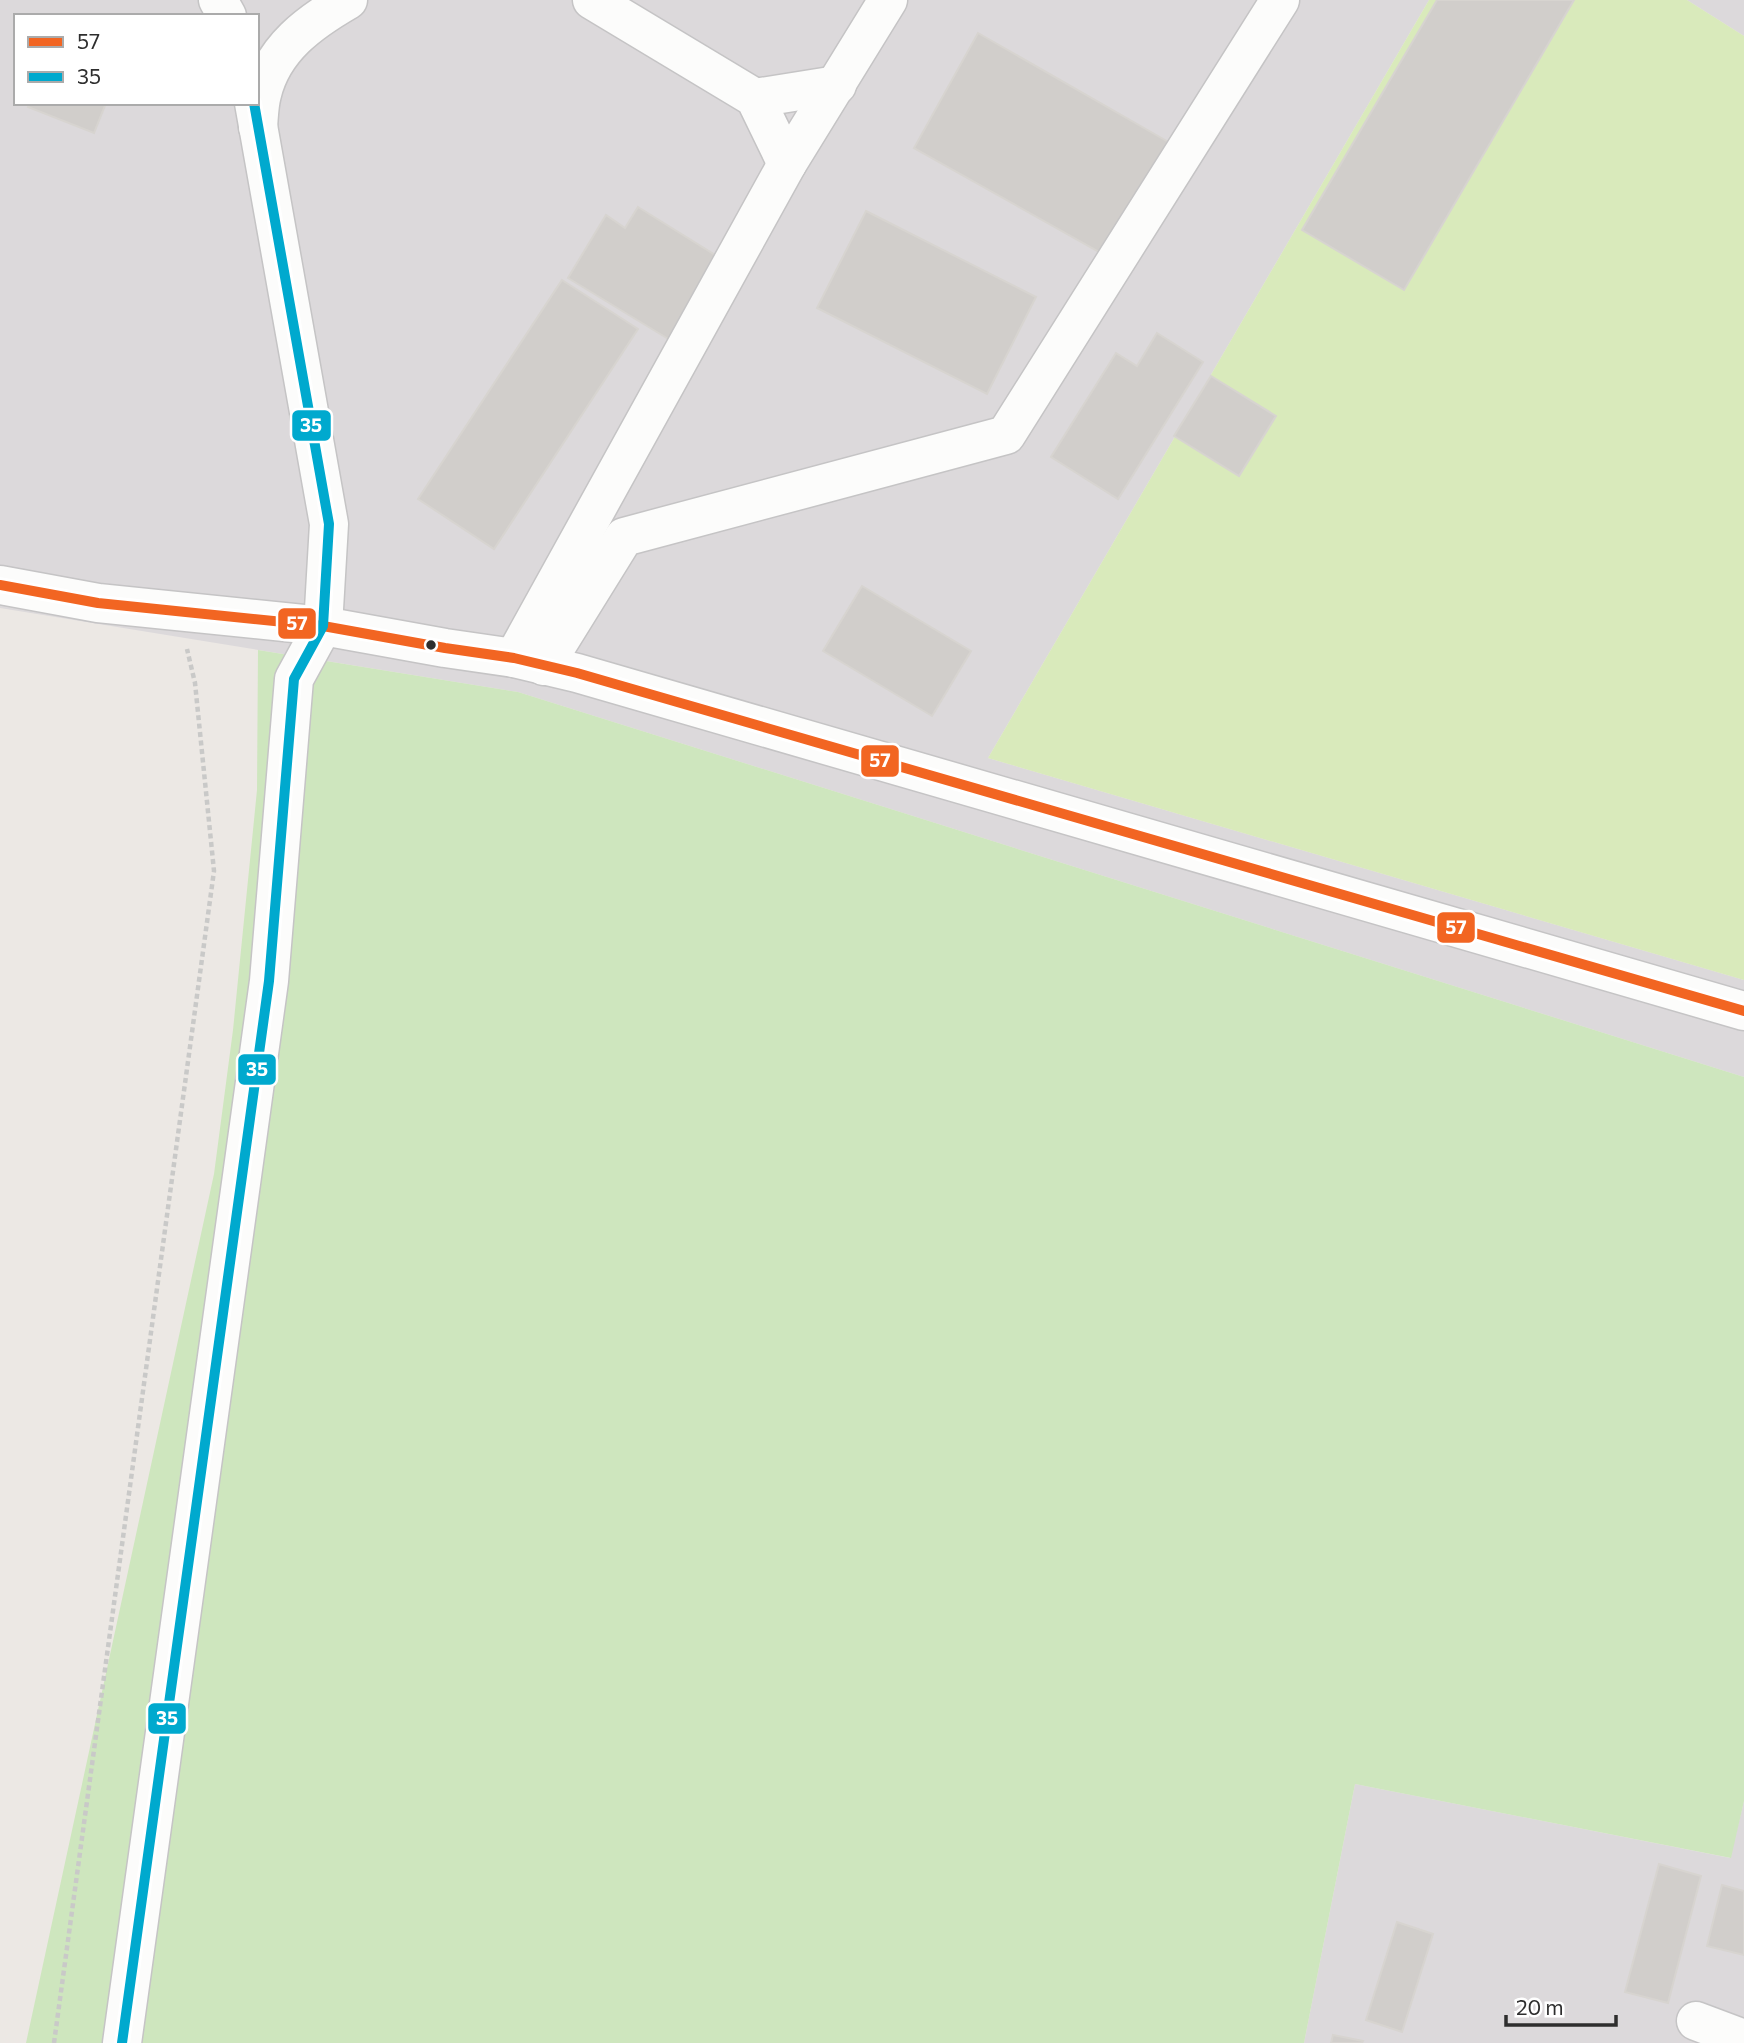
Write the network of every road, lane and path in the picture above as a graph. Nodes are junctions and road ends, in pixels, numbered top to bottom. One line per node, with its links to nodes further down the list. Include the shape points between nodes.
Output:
1 (348, 0): 7 (street, via 293,38 277,59)
2 (592, 0): 6 (street)
3 (888, 0): 5 (street)
4 (1280, 0): 13 (street, via 1006,435 624,537)
5 (837, 85): 6 (street); 9 (street)
6 (755, 98): 9 (street)
7 (259, 104)
8 (256, 115): 12 (street, via 329,524)
9 (787, 164): 13 (street)
10 (0, 585): 11 (street, via 98,603)
11 (178, 610): 12 (street); 16 (path, via 195,683 215,872)
12 (323, 626): 13 (street); 17 (street, via 294,679 269,981)
13 (529, 662): 14 (street)
14 (1744, 1011)
15 (1696, 2021): 18 (street)
16 (54, 2043)
17 (122, 2043)
18 (1744, 2043)

